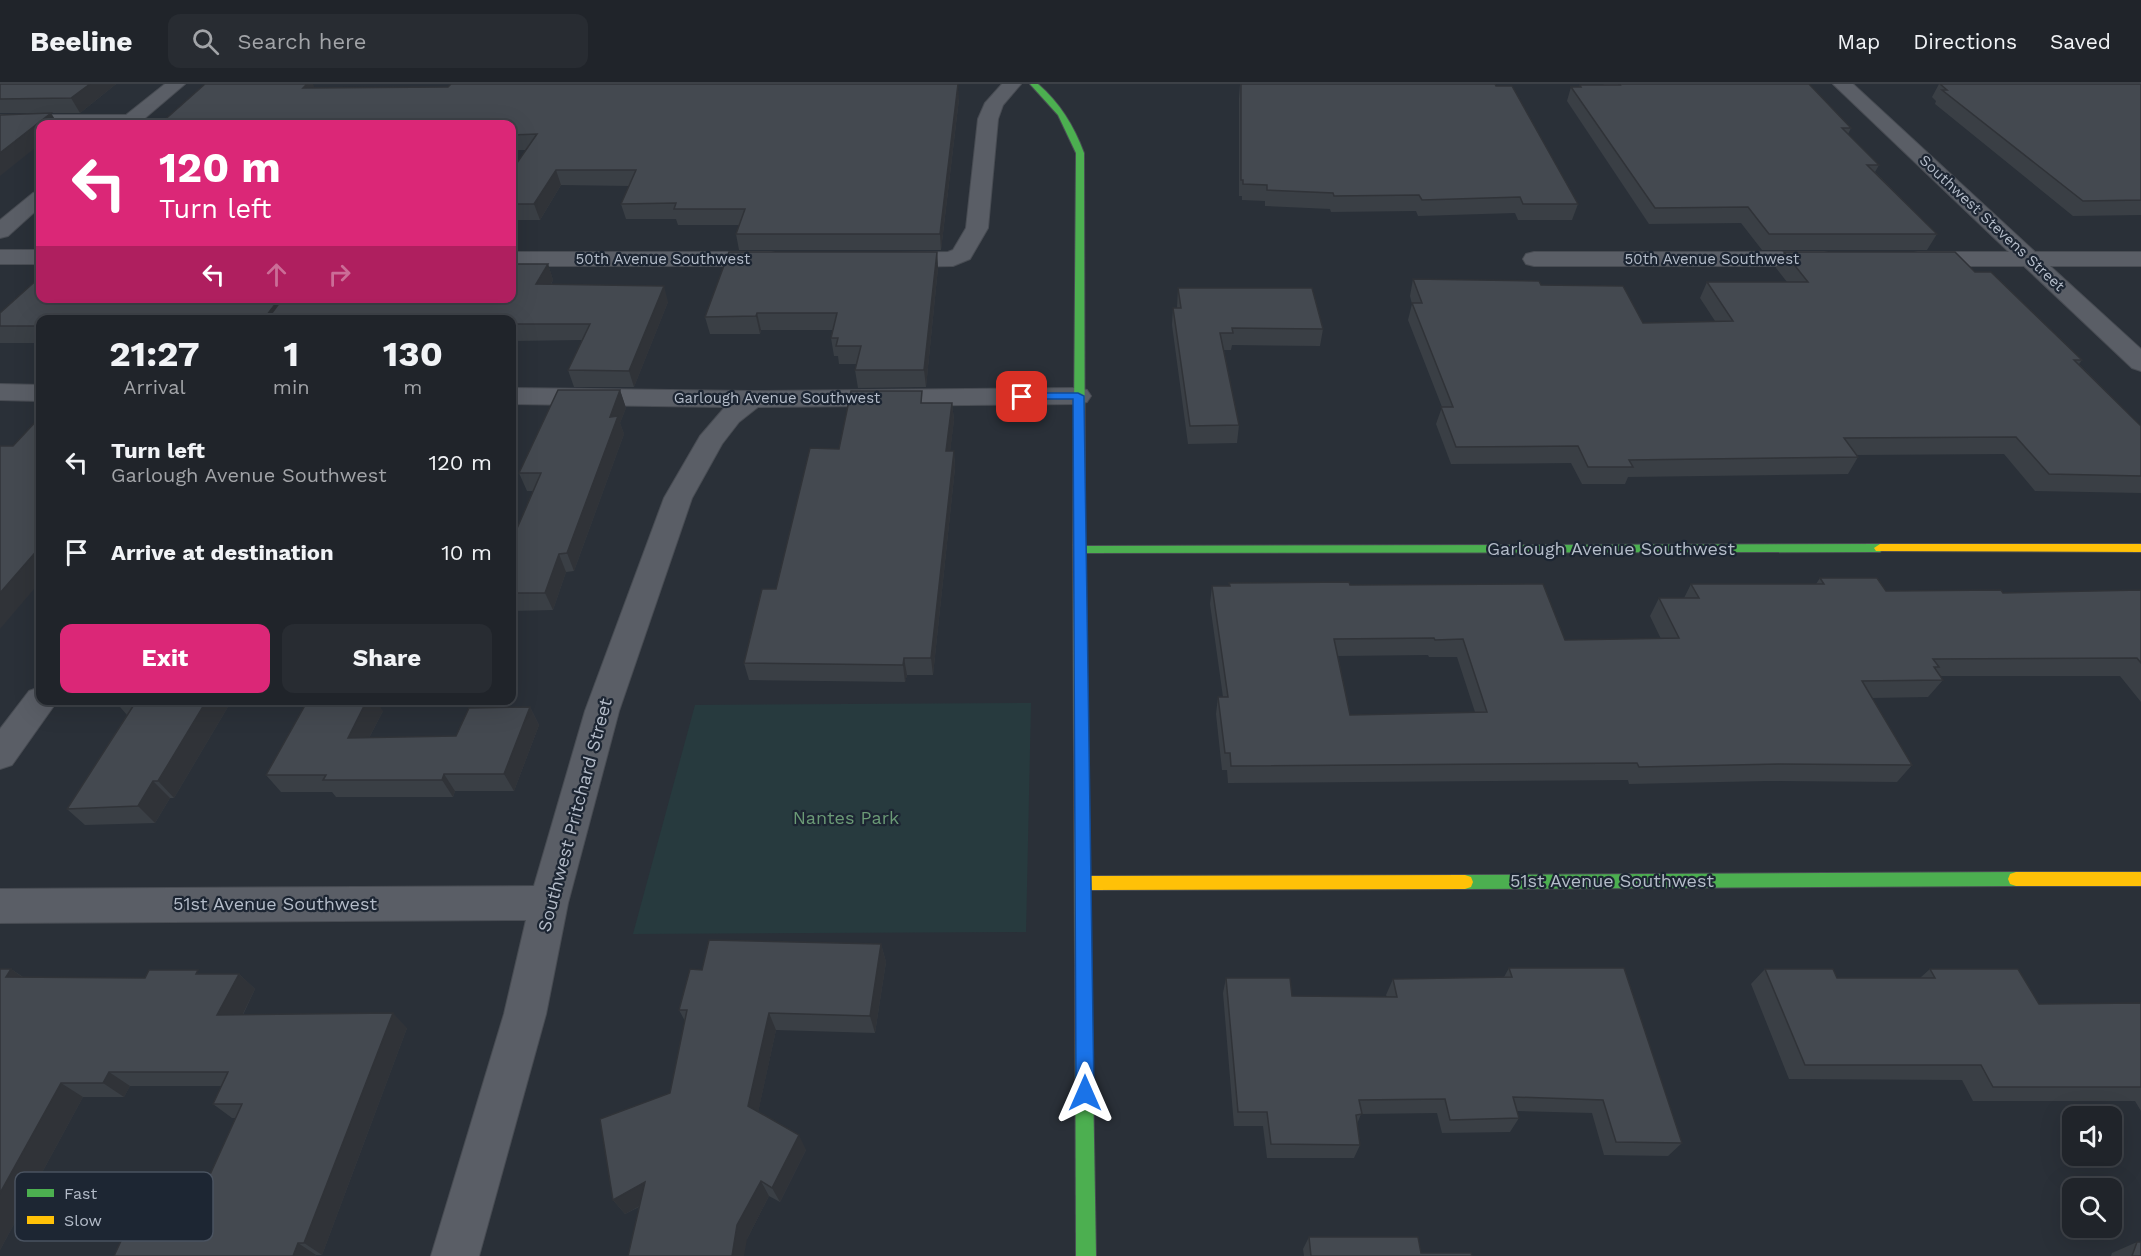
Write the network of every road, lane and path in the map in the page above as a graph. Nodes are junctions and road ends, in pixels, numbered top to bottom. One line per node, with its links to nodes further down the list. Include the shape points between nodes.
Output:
1 (176, 84): 5 (street)
2 (1012, 84): 19 (street, via 994,103 988,119 977,228 958,258)
3 (1034, 84): 24 (street, via 1059,107 1080,153)
4 (1842, 84): 16 (street, Southwest Stevens Street)
5 (133, 120)
6 (0, 121): 7 (street)
7 (36, 122)
8 (36, 200): 9 (street)
9 (0, 231)
10 (0, 257): 11 (street)
11 (36, 257)
12 (516, 259): 18 (street, 50th Avenue Southwest)
13 (1534, 259): 14 (street, 50th Avenue Southwest)
14 (1843, 259)
15 (1902, 259): 16 (street)
16 (2030, 259): 17 (street); 20 (street, Southwest Stevens Street)
17 (2141, 259)
18 (798, 260)
19 (870, 260)
20 (2141, 363)
21 (0, 392): 22 (street)
22 (36, 393)
23 (516, 396): 25 (street, Garlough Avenue Southwest)
24 (1078, 396): 25 (street, Garlough Avenue Southwest); 27 (street)
25 (751, 399): 32 (street, Southwest Pritchard Street, via 730,416 710,442 678,498 602,711)
26 (2141, 548): 27 (street, Garlough Avenue Southwest)
27 (1080, 550): 31 (street)
28 (37, 705): 29 (street)
29 (0, 754)
30 (2141, 879): 31 (street, 51st Avenue Southwest)
31 (1083, 883): 35 (street)
32 (549, 903): 33 (street, 51st Avenue Southwest); 34 (street, Southwest Pritchard Street, via 525,1014)
33 (0, 906)
34 (455, 1256)
35 (1086, 1256)

